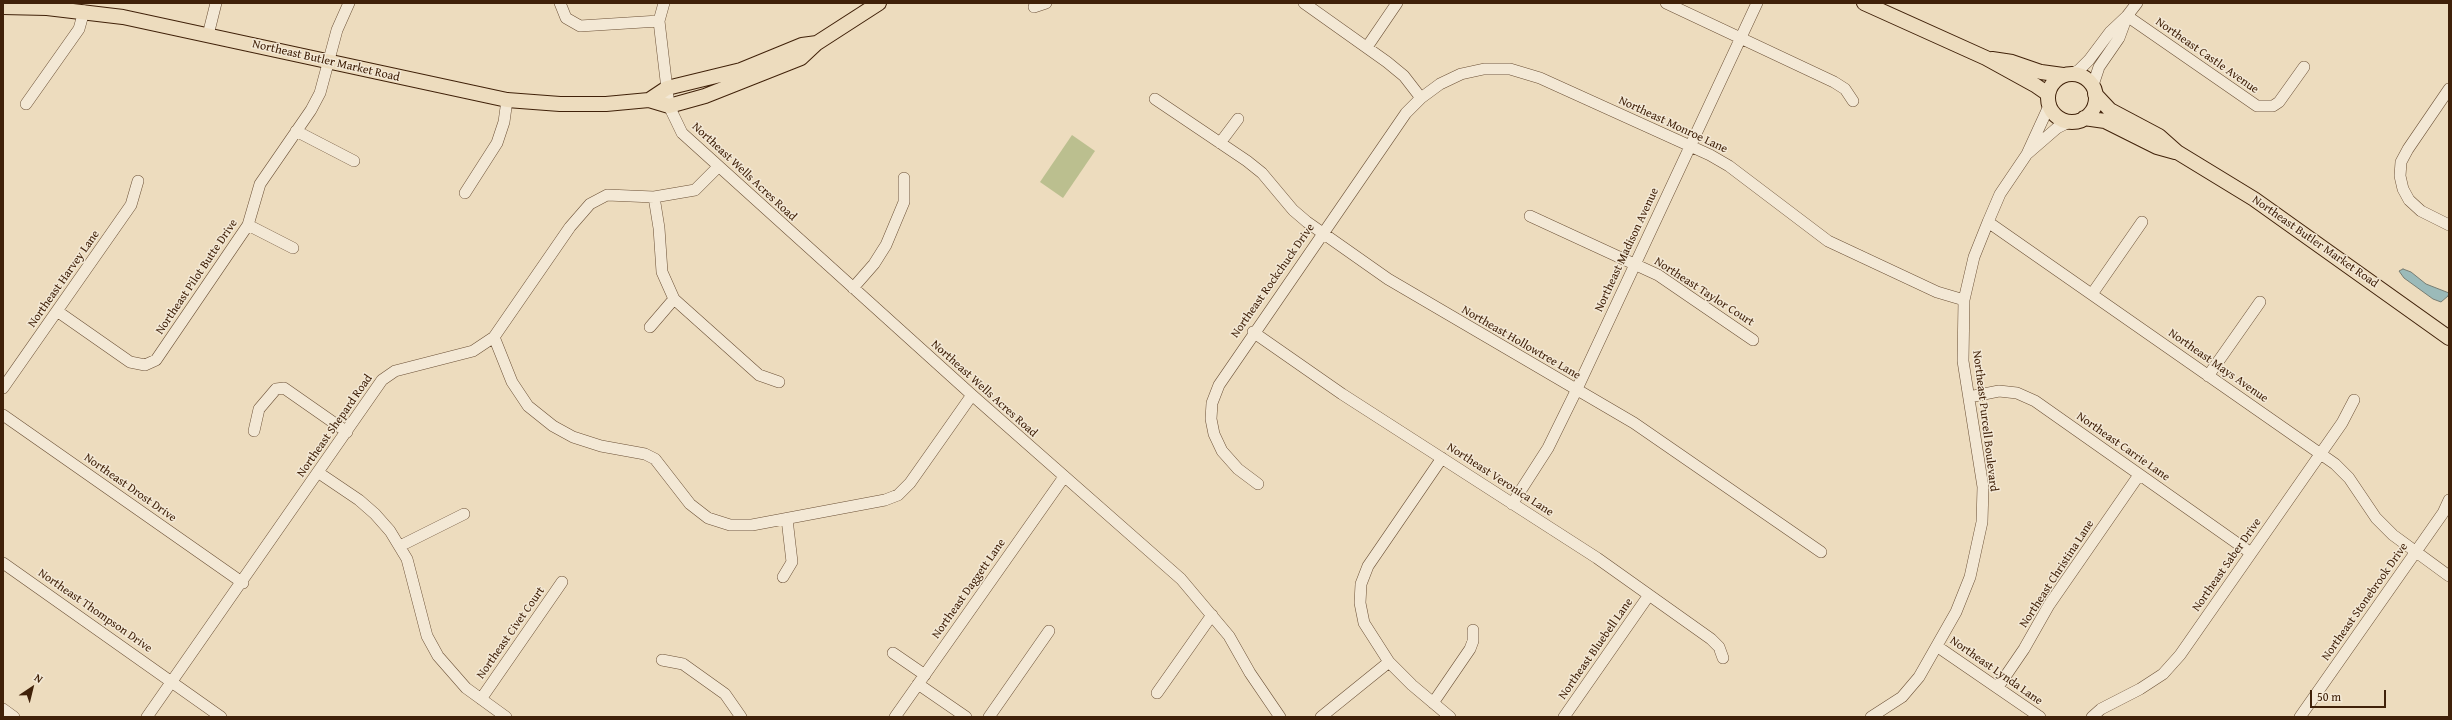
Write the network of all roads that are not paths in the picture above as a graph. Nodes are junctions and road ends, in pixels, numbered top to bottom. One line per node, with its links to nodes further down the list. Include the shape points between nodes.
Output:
1 (216, 3): 19 (street)
2 (349, 3): 25 (street, Northeast Pilot Butte Drive, via 337,30)
3 (560, 3): 18 (street, via 566,18 580,26)
4 (664, 3): 18 (street)
5 (879, 3): 21 (main road, Northeast Butler Market Road)
6 (1046, 3): 15 (street)
7 (1304, 3): 23 (street)
8 (1397, 3): 23 (street)
9 (1666, 3): 20 (street)
10 (1757, 3): 20 (street, Northeast Madison Avenue)
11 (1864, 3): 24 (main road)
12 (2137, 3): 17 (street)
13 (47, 5): 14 (main road, Northeast Butler Market Road); 16 (main road, Northeast Butler Market Road)
14 (3, 7)
15 (1034, 7)
16 (84, 11): 19 (main road, Northeast Butler Market Road); 37 (street, via 79,29)
17 (2127, 16): 26 (street, Northeast Castle Avenue, via 2257,106 2273,106 2279,102); 27 (street, via 2110,32 2079,70); 30 (street, via 2120,38 2099,67)
18 (658, 20): 28 (street, Northeast Wells Acres Road)
19 (208, 35): 25 (main road, Northeast Butler Market Road)
20 (1740, 38): 36 (street, via 1834,82 1845,89); 44 (street, Northeast Madison Avenue)
21 (817, 43): 22 (main road, Northeast Butler Market Road); 38 (main road, Northeast Butler Market Road, via 801,58 773,71 705,96)
22 (802, 44): 28 (main road, Northeast Butler Market Road, via 741,70); 38 (main road, via 741,78 679,96)
23 (1367, 47): 31 (street, via 1404,76)
24 (1986, 58): 27 (main road, via 2012,62 2041,72); 35 (main road, via 2035,85)
25 (328, 62): 33 (main road, Northeast Butler Market Road); 42 (street, Northeast Pilot Butte Drive, via 320,93)
26 (2304, 67)
27 (2067, 75): 30 (main road, via 2085,78); 35 (main road, via 2052,84)
28 (667, 88): 34 (main road, Northeast Butler Market Road); 38 (street, Northeast Wells Acres Road)
29 (2449, 89): 56 (street, via 2408,149 2401,162 2400,176 2409,200 2421,211)
30 (2094, 90): 39 (main road, via 2094,106); 45 (main road, Northeast Butler Market Road, via 2110,110 2159,136)
31 (1421, 98): 44 (street, Northeast Monroe Lane, via 1440,84 1461,74 1484,69 1510,69 1540,78); 58 (street, Northeast Rockchuck Drive, via 1406,113)
32 (1155, 99): 43 (street, Northeast Hollowtree Lane)
33 (507, 100): 34 (main road, Northeast Butler Market Road, via 606,104); 51 (street, via 504,122 497,143)
34 (649, 100): 38 (main road, Northeast Butler Market Road)
35 (2048, 100): 41 (main road, via 2057,116); 46 (street, Northeast Purcell Boulevard)
36 (1853, 101)
37 (26, 104)
38 (669, 106): 48 (street, Northeast Wells Acres Road, via 682,133)
39 (2084, 118): 41 (main road); 45 (main road, Northeast Butler Market Road, via 2105,121 2157,147)
40 (1238, 119): 43 (street)
41 (2069, 122): 46 (street, Northeast Purcell Boulevard, via 2057,128)
42 (296, 131): 47 (street); 57 (street, Northeast Pilot Butte Drive, via 260,184)
43 (1220, 143): 58 (street, Northeast Hollowtree Lane, via 1262,173 1293,210)
44 (1690, 146): 60 (street, Northeast Madison Avenue); 64 (street, Northeast Monroe Lane, via 1729,166 1828,241 1937,292)
45 (2177, 152): 70 (main road, Northeast Butler Market Road, via 2254,199)
46 (2027, 154): 54 (street, Northeast Purcell Boulevard, via 2000,194)
47 (354, 161)
48 (718, 167): 52 (street, Northeast Shepard Road, via 695,190); 61 (street, Northeast Wells Acres Road)
49 (904, 178): 61 (street, via 904,202 886,245 874,264)
50 (138, 181): 66 (street, Northeast Harvey Lane, via 131,206)
51 (465, 193)
52 (654, 197): 63 (street, via 662,272); 69 (street, Northeast Shepard Road, via 607,195 590,204 570,227)
53 (1530, 216): 60 (street, Northeast Taylor Court)
54 (1988, 222): 62 (street, Northeast Mays Avenue); 64 (street, Northeast Purcell Boulevard, via 1974,257)
55 (2142, 222): 62 (street)
56 (2449, 225)
57 (248, 226): 59 (street); 66 (street, Northeast Pilot Butte Drive, via 156,360 145,365 130,362)
58 (1322, 234): 68 (street, Northeast Rockchuck Drive); 75 (street, Northeast Hollowtree Lane, via 1411,294)
59 (293, 248)
60 (1635, 264): 71 (street, Northeast Taylor Court, via 1673,284); 75 (street, Northeast Madison Avenue)
61 (853, 288): 76 (street, Northeast Wells Acres Road)
62 (2092, 294): 72 (street, Northeast Mays Avenue)
63 (674, 299): 67 (street); 73 (street, via 759,375)
64 (1964, 300): 77 (street, Northeast Purcell Boulevard, via 1963,361)
65 (2260, 302): 72 (street)
66 (57, 311): 74 (street, Northeast Harvey Lane)
67 (650, 327)
68 (1254, 332): 83 (street, Northeast Veronica Lane, via 1342,394); 87 (street, Northeast Rockchuck Drive, via 1219,385 1212,403 1211,419 1214,434 1222,451)
69 (494, 337): 81 (street, Northeast Shepard Road, via 472,351 395,371 382,380); 91 (street, via 512,382 528,406 553,426 573,437 601,446 645,454 654,459 690,504 708,518 730,525 752,525)
70 (2449, 338)
71 (1753, 340)
72 (2208, 376): 82 (street, Northeast Mays Avenue)
73 (779, 382)
74 (3, 388)
75 (1576, 391): 89 (street, Northeast Madison Avenue, via 1548,448); 93 (street, Northeast Hollowtree Lane, via 1664,442)
76 (972, 395): 86 (street, Northeast Wells Acres Road); 91 (street, via 898,495 885,500)
77 (1969, 397): 85 (street, Northeast Carrie Lane, via 1999,391 2017,393 2035,401); 105 (street, Northeast Purcell Boulevard, via 1983,486 1982,522 1970,577)
78 (2354, 400): 82 (street, Northeast Saber Drive)
79 (3, 415): 100 (street, Northeast Drost Drive)
80 (254, 431): 81 (street, via 259,409 276,389 284,388)
81 (347, 432): 84 (street, Northeast Shepard Road)
82 (2321, 454): 94 (street, Northeast Mays Avenue, via 2350,478 2376,518); 95 (street, Northeast Saber Drive)
83 (1442, 458): 89 (street, Northeast Veronica Lane); 109 (street, via 1378,550 1361,584 1360,604 1364,623)
84 (319, 473): 92 (street, via 376,514); 100 (street, Northeast Shepard Road)
85 (2139, 475): 95 (street, Northeast Carrie Lane); 112 (street, Northeast Christina Lane, via 2049,605 2024,649)
86 (1064, 477): 102 (street, Northeast Wells Acres Road, via 1181,579); 110 (street, Northeast Daggett Lane)
87 (1258, 484)
88 (2449, 500): 94 (street, Northeast Stonebrook Drive, via 2443,513)
89 (1512, 504): 101 (street, Northeast Veronica Lane)
90 (464, 514): 92 (street)
91 (787, 519): 98 (street, via 792,562)
92 (400, 546): 114 (street, via 407,559 427,636 451,674)
93 (1821, 552)
94 (2415, 552): 97 (street, Northeast Mays Avenue); 132 (street, Northeast Stonebrook Drive)
95 (2251, 553): 131 (street, Northeast Saber Drive, via 2180,655 2163,674)
96 (3, 563): 111 (street, Northeast Thompson Drive)
97 (2449, 576)
98 (783, 577)
99 (562, 582): 114 (street, Northeast Civet Court)
100 (243, 583): 111 (street, Northeast Shepard Road)
101 (1649, 595): 107 (street, Northeast Veronica Lane, via 1711,639 1719,647); 129 (street, Northeast Bluebell Lane)
102 (1212, 615): 113 (street); 126 (street, Northeast Wells Acres Road, via 1229,636)
103 (1473, 630): 115 (street, via 1470,649)
104 (1048, 631): 125 (street)
105 (1938, 647): 112 (street, Northeast Lynda Lane); 117 (street, Northeast Purcell Boulevard, via 1919,677 1902,697)
106 (893, 653): 110 (street)
107 (1723, 658)
108 (662, 660): 122 (street, via 683,664 719,690 735,705)
109 (1388, 662): 115 (street); 127 (street)
110 (922, 679): 123 (street, Northeast Daggett Lane); 124 (street)
111 (172, 681): 119 (street, Northeast Shepard Road); 120 (street, Northeast Thompson Drive)
112 (1998, 687): 130 (street, Northeast Lynda Lane)
113 (1157, 693)
114 (481, 699): 121 (street)
115 (1433, 703): 128 (street)
116 (3, 709): 118 (street)
117 (1875, 716)
118 (14, 717)
119 (147, 717)
120 (221, 717)
121 (506, 717)
122 (741, 717)
123 (895, 717)
124 (966, 717)
125 (989, 717)
126 (1280, 717)
127 (1321, 717)
128 (1450, 717)
129 (1564, 717)
130 (2040, 717)
131 (2092, 717)
132 (2300, 717)

